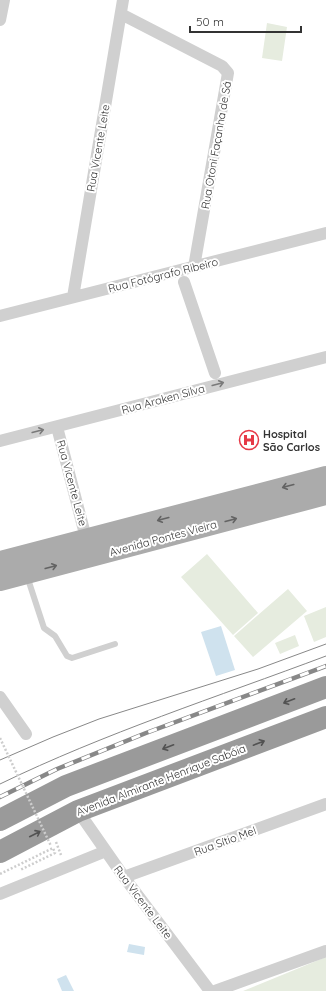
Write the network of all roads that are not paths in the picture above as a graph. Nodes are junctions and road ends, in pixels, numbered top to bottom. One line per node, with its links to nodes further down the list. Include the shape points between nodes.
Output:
1 (4, 0): 4 (street)
2 (123, 0): 3 (street, Rua Vicente Leite)
3 (121, 14): 6 (street, Rua Otoni Façanha de Sá, via 222,66 228,73); 8 (street, Rua Vicente Leite)
4 (0, 20)
5 (326, 234): 6 (street, Rua Fotógrafo Ribeiro)
6 (194, 267): 8 (street, Rua Fotógrafo Ribeiro)
7 (184, 282): 11 (street)
8 (73, 297): 9 (street, Rua Fotógrafo Ribeiro)
9 (0, 316)
10 (326, 357): 12 (street, Rua Araken Silva, one-way to 10)
11 (215, 373)
12 (57, 427): 13 (street, Rua Araken Silva, one-way to 12); 16 (street, Rua Vicente Leite)
13 (0, 441)
14 (326, 476): 16 (main road, Avenida Pontes Vieira, one-way to 16)
15 (326, 495): 18 (main road, Avenida Pontes Vieira, one-way to 15)
16 (86, 538): 17 (main road, Avenida Pontes Vieira)
17 (0, 561)
18 (26, 574): 19 (main road, Avenida Pontes Vieira); 20 (lane, via 44,628 55,636 67,656 72,658)
19 (0, 581)
20 (115, 644)
21 (326, 687): 27 (highway, one-way to 27, via 66,786)
22 (0, 697): 24 (street)
23 (326, 717): 26 (highway, Avenida Almirante Henrique Sabóia, one-way to 23)
24 (26, 734)
25 (326, 804): 30 (street, Rua Sítio Mel)
26 (78, 811): 28 (street, Rua Vicente Leite); 29 (highway, Avenida Almirante Henrique Sabóia, one-way to 26, via 51,840)
27 (0, 820)
28 (106, 851): 30 (street, Rua Vicente Leite); 31 (street)
29 (0, 852)
30 (124, 877): 33 (street, Rua Vicente Leite)
31 (0, 894)
32 (326, 951): 34 (street)
33 (210, 991)
34 (215, 991)

